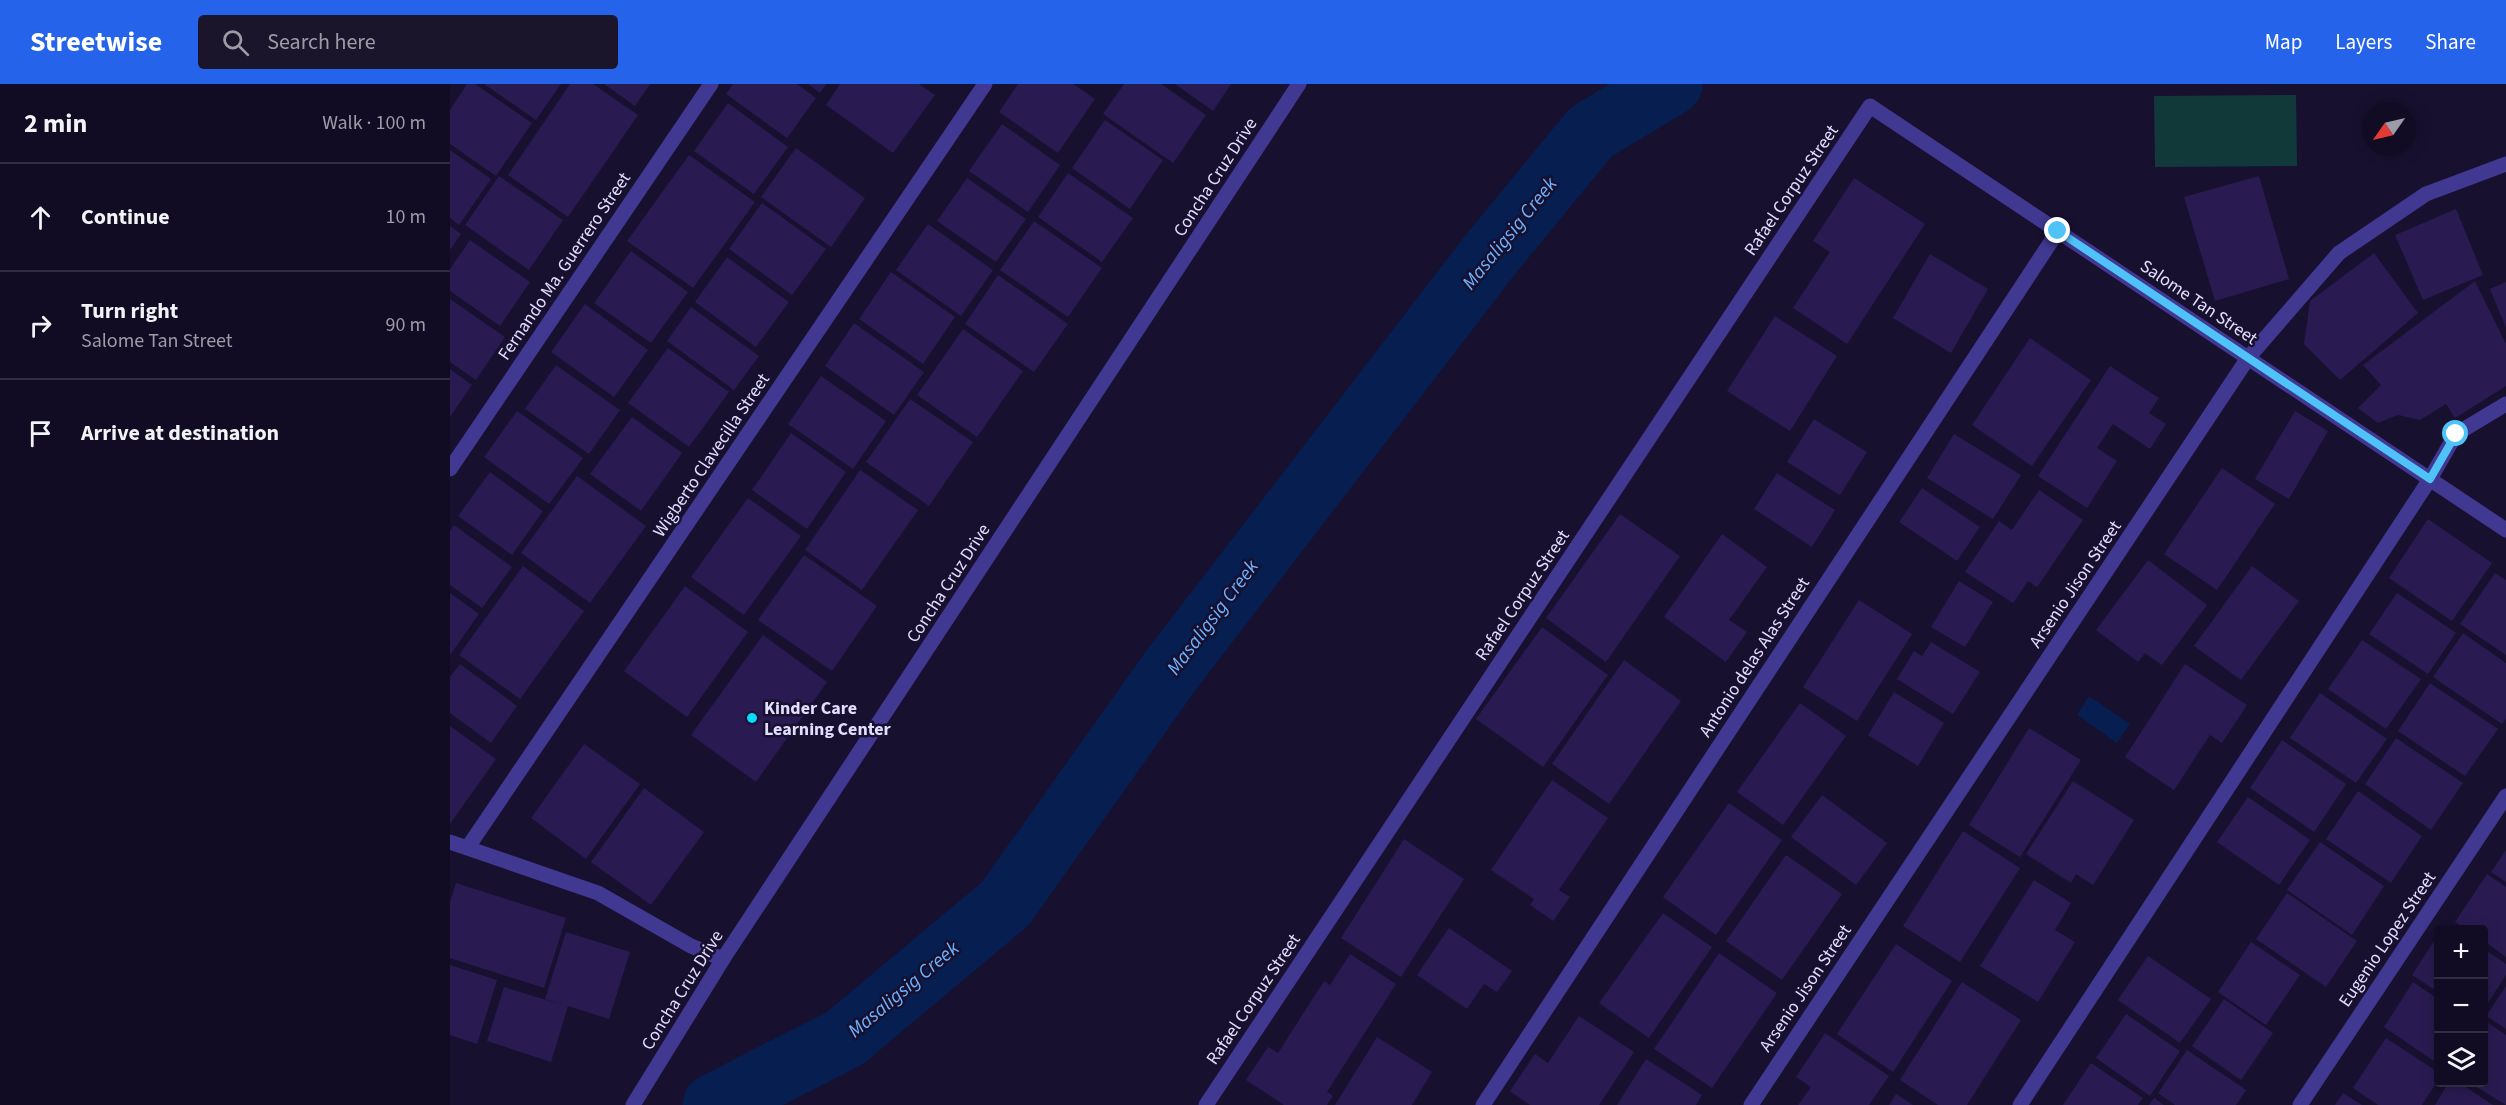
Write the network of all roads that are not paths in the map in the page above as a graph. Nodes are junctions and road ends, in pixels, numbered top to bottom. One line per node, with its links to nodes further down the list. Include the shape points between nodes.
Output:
1 (711, 84): 9 (street, Fernando Ma. Guerrero Street)
2 (985, 84): 14 (street, Wigberto Clavecilla Street)
3 (1299, 84): 15 (street, Concha Cruz Drive)
4 (1870, 106): 6 (street, Salome Tan Street); 17 (street, Rafael Corpuz Street)
5 (2506, 164): 7 (street, Arsenio Jison Street, via 2426,194 2339,253)
6 (2058, 231): 7 (street, Salome Tan Street); 18 (street, Antonio delas Alas Street)
7 (2248, 358): 10 (street, Salome Tan Street); 19 (street, Arsenio Jison Street)
8 (2506, 404): 10 (street, via 2456,434)
9 (450, 469)
10 (2430, 479): 11 (street, Salome Tan Street); 20 (street)
11 (2506, 530)
12 (2506, 796): 21 (street, Eugenio Lopez Street)
13 (450, 842): 14 (street)
14 (468, 847): 15 (street, via 598,893 691,946)
15 (723, 959): 16 (street, Concha Cruz Drive)
16 (633, 1105)
17 (1206, 1105)
18 (1483, 1105)
19 (1751, 1105)
20 (2020, 1105)
21 (2300, 1105)

